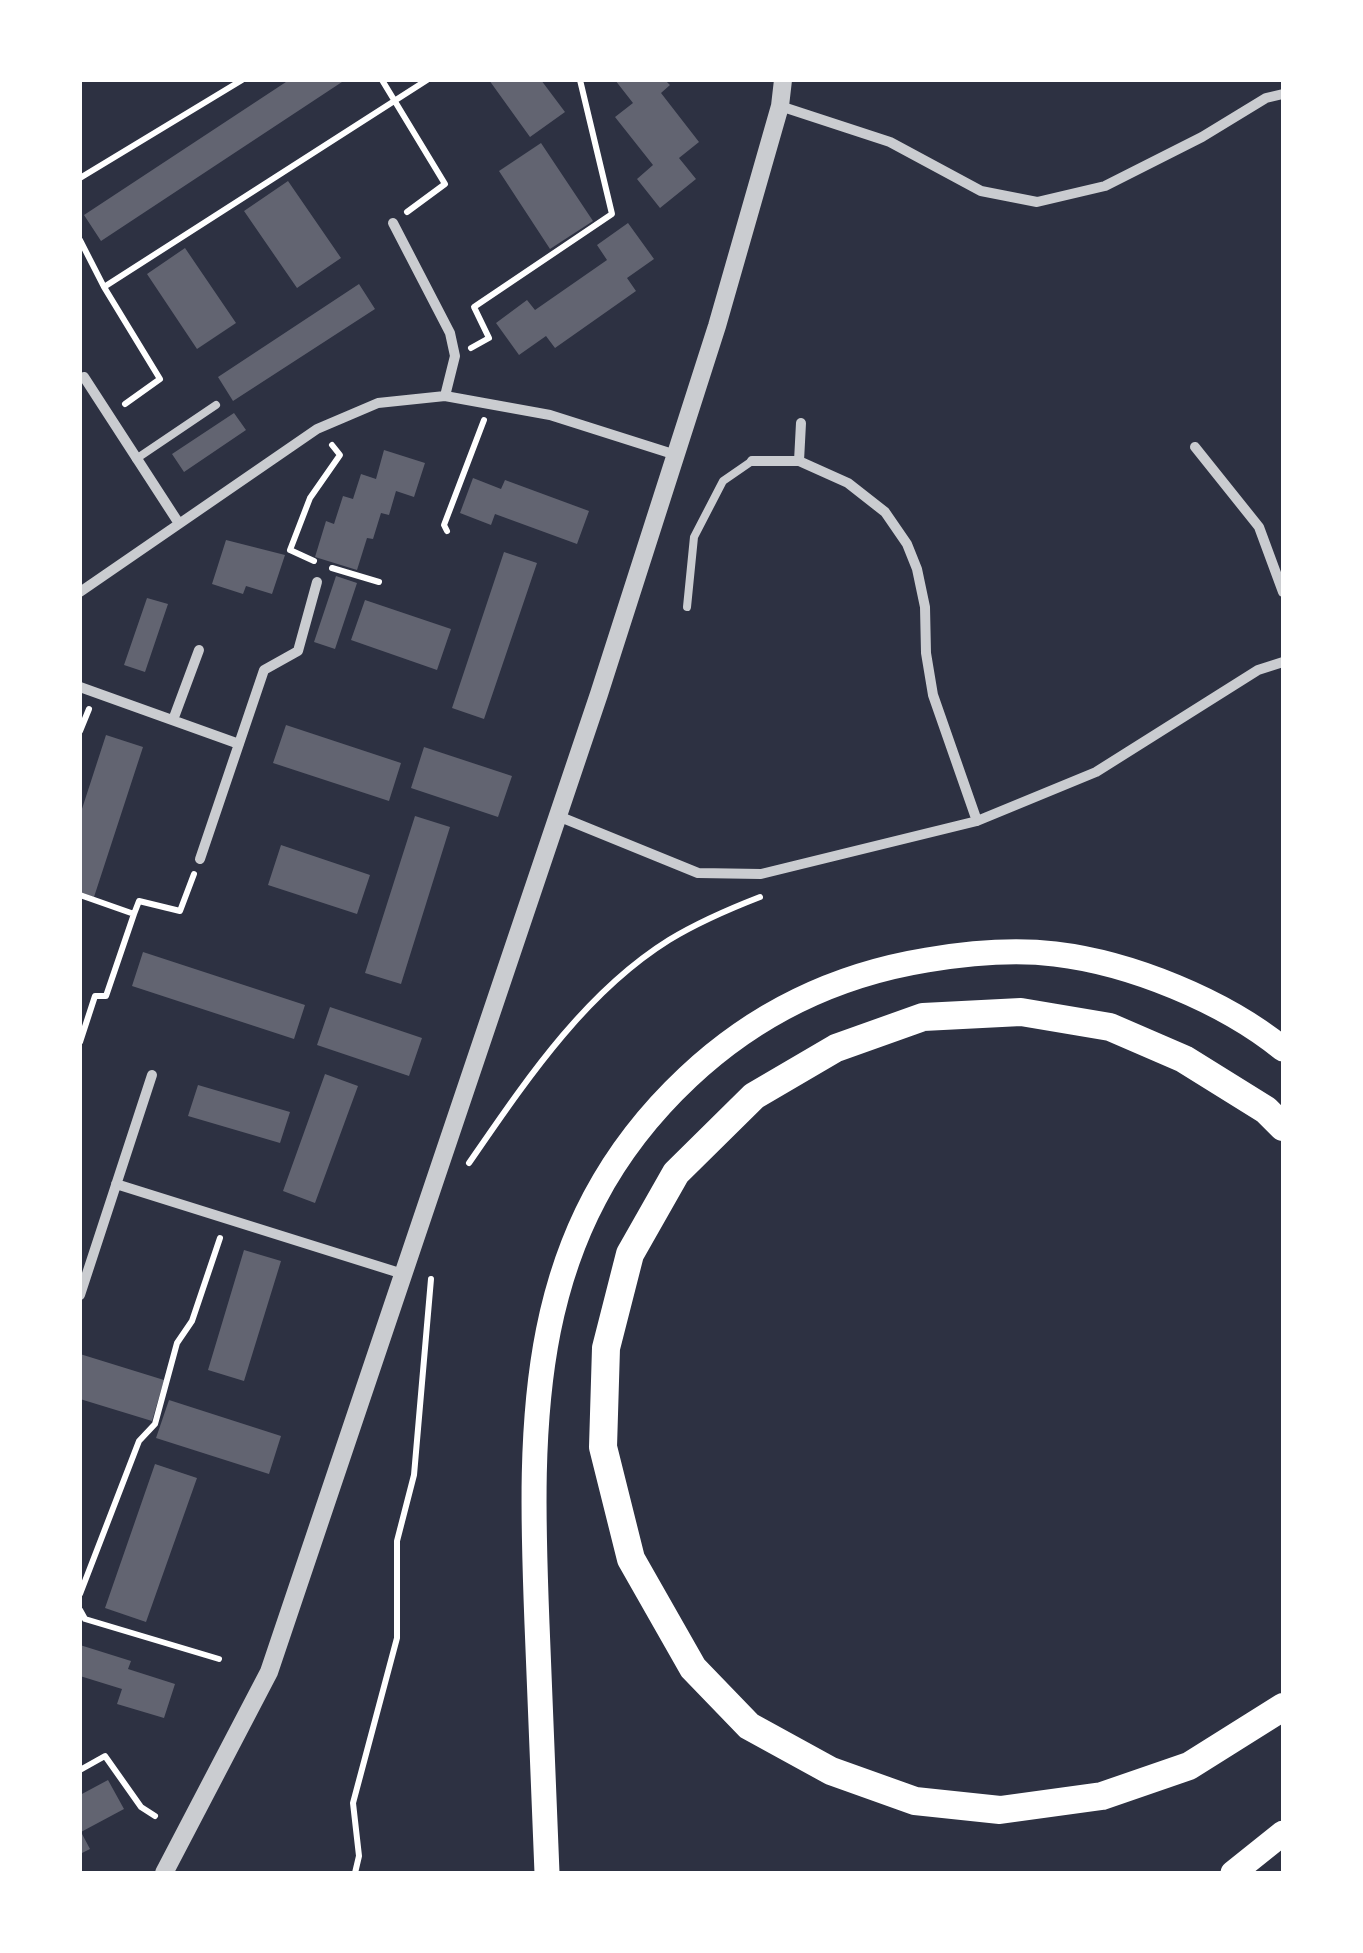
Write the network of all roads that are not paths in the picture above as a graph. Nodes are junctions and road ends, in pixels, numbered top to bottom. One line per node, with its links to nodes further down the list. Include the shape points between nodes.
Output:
1 (783, 80): 3 (street)
2 (1283, 94): 3 (street, via 1105,186 1037,202 981,192 890,142)
3 (780, 106): 10 (street)
4 (393, 223): 6 (street, via 450,333 455,356)
5 (84, 378): 11 (street)
6 (446, 396): 10 (street, via 550,415); 14 (street, via 378,403 318,428)
7 (216, 406): 11 (lane)
8 (801, 423): 13 (street)
9 (1195, 447): 17 (street, via 1259,526)
10 (676, 454): 24 (street)
11 (136, 459): 14 (street)
12 (752, 461): 13 (street); 18 (lane, via 723,480 694,537)
13 (799, 461): 25 (street, via 873,502 907,544 918,569 933,695)
14 (178, 522): 16 (street)
15 (316, 582): 23 (street, via 298,651 264,670)
16 (80, 592)
17 (1283, 592)
18 (686, 607)
19 (199, 650): 22 (street)
20 (1283, 662): 25 (street, via 1227,688 1096,772)
21 (80, 687): 22 (street)
22 (173, 720): 23 (street)
23 (239, 744): 26 (street)
24 (558, 816): 25 (street, via 698,872 761,874); 31 (street)
25 (977, 821)
26 (200, 859)
27 (1283, 1049): 37 (main road, via 1210,1002 1136,973 1056,954 971,953 881,968 788,1002 709,1058 657,1106 610,1171 574,1239 548,1322 535,1410)
28 (152, 1075): 30 (street)
29 (1283, 1127): 34 (highway, via 1184,1060 1110,1027 1022,1012 923,1017 836,1048 754,1096 676,1173 630,1254 606,1348 603,1447 631,1559 693,1668 750,1726 832,1771 915,1801 1000,1810 1102,1796 1189,1766)
30 (116, 1184): 31 (street); 32 (street)
31 (403, 1274): 36 (street, via 269,1672)
32 (83, 1278): 33 (street)
33 (80, 1295)
34 (1283, 1707)
35 (1283, 1832): 38 (main road)
36 (164, 1873)
37 (548, 1873)
38 (1232, 1873)

